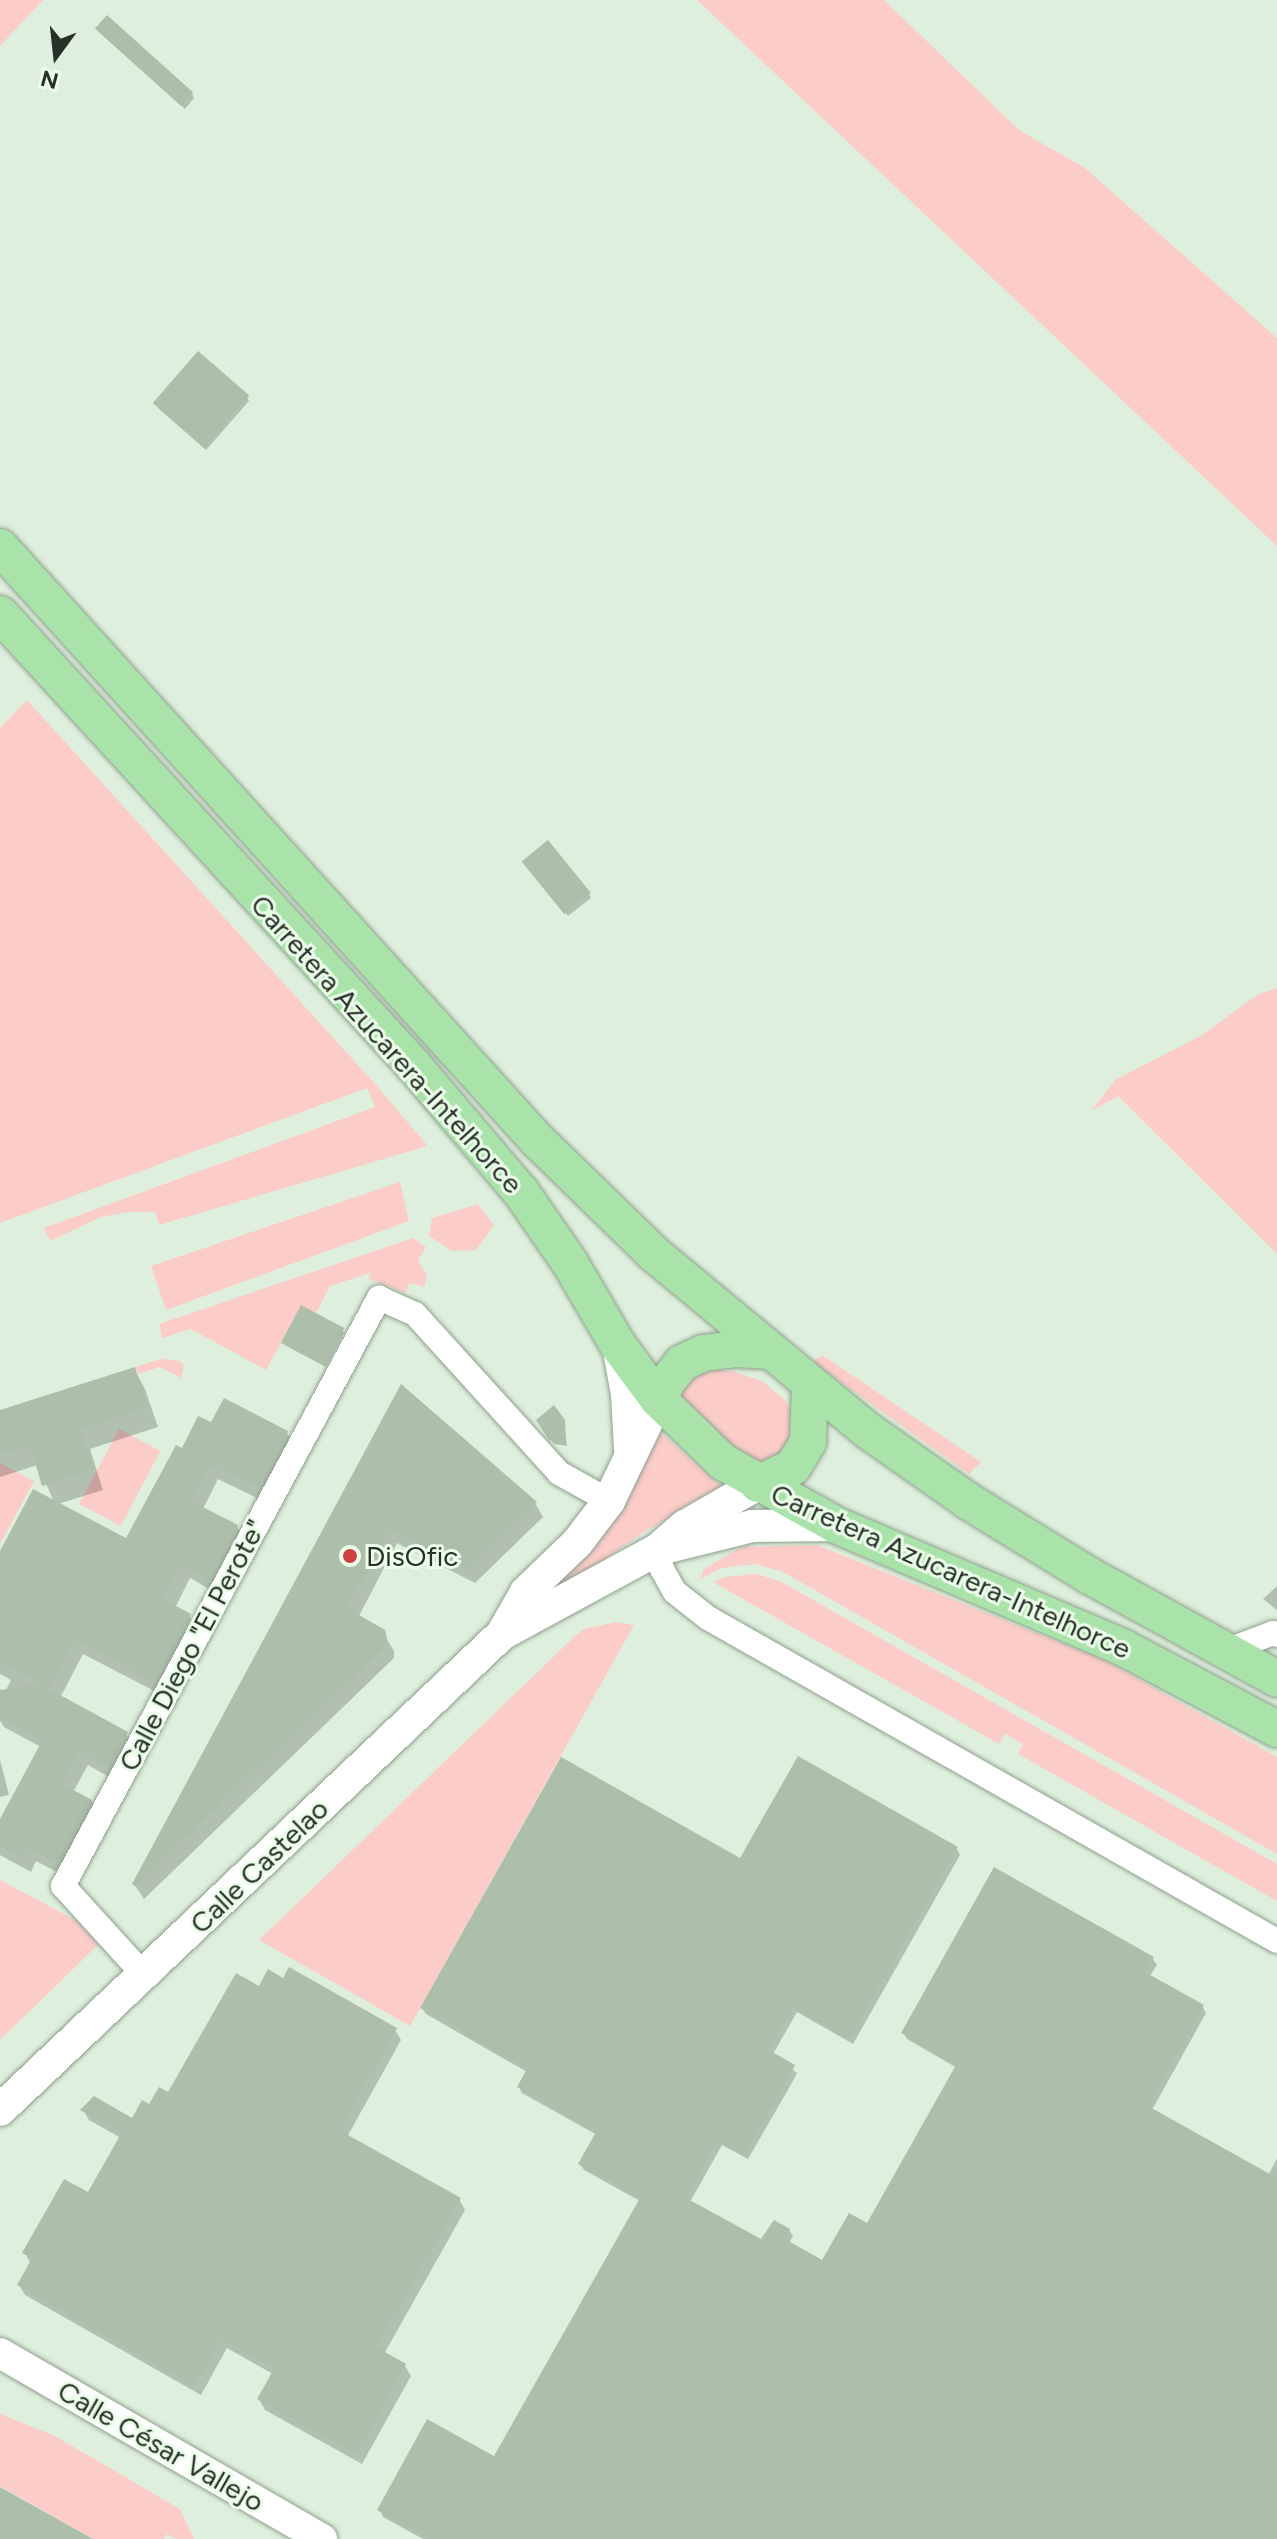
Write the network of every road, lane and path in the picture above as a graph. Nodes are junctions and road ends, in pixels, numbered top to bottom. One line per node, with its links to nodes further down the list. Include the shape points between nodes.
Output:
1 (0, 547): 4 (main road, Carretera Azucarera-Intelhorce, via 537,1140 653,1253)
2 (0, 614): 3 (main road, Carretera Azucarera-Intelhorce, via 414,1066 537,1216)
3 (618, 1345): 6 (main road, Carretera Azucarera-Intelhorce); 7 (main road)
4 (768, 1351): 5 (main road, Carretera Azucarera-Intelhorce); 6 (main road, via 703,1353 682,1363)
5 (810, 1385): 8 (main road, via 808,1442 793,1467); 14 (main road, Carretera Azucarera-Intelhorce, via 968,1501)
6 (658, 1399): 7 (main road, Calle Castelao); 8 (main road, Carretera Azucarera-Intelhorce, via 723,1462)
7 (630, 1457): 9 (main road, Calle Castelao)
8 (758, 1484): 10 (main road, Carretera Azucarera-Intelhorce); 11 (main road, Calle Castelao, via 685,1526)
9 (609, 1501): 12 (main road, Calle Castelao, via 577,1543 526,1592); 18 (street, Calle Diego "El Perote", via 559,1473 415,1314 379,1298 63,1886)
10 (836, 1525): 11 (main road, via 752,1526); 16 (main road, Carretera Azucarera-Intelhorce, via 1124,1648)
11 (657, 1550): 12 (main road, Calle Castelao); 17 (street, via 675,1592 708,1618)
12 (502, 1634): 18 (main road, Calle Castelao)
13 (1277, 1635): 14 (street)
14 (1226, 1651): 15 (main road, Carretera Azucarera-Intelhorce)
15 (1277, 1679)
16 (1277, 1729)
17 (1277, 1941)
18 (144, 1975): 19 (main road, Calle Castelao)
19 (5, 2109)
20 (0, 2353): 21 (street, Calle César Vallejo)
21 (322, 2539)

